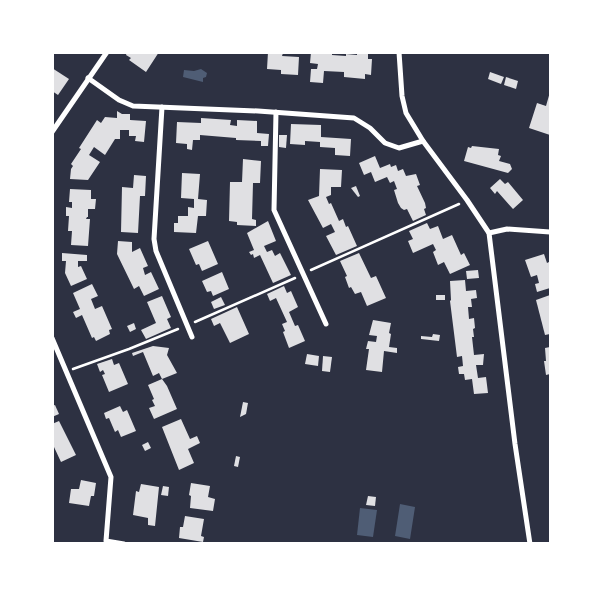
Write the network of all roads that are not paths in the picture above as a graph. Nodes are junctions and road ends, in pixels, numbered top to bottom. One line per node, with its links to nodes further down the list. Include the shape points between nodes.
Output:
1 (107, 52): 3 (street)
2 (398, 52): 9 (street, via 406,113)
3 (88, 78): 4 (street, via 133,106); 7 (street)
4 (162, 106): 5 (street); 13 (street, via 154,239)
5 (276, 112): 9 (street, via 354,118 370,128 384,143 398,148); 12 (street, via 274,210)
6 (52, 118): 7 (street)
7 (59, 122): 8 (street)
8 (52, 132)
9 (423, 141): 11 (street)
10 (550, 232): 11 (street, via 507,229)
11 (489, 233): 16 (street)
12 (326, 324)
13 (192, 337)
14 (52, 338): 15 (street, via 111,477 106,541)
15 (124, 544)
16 (530, 544)

